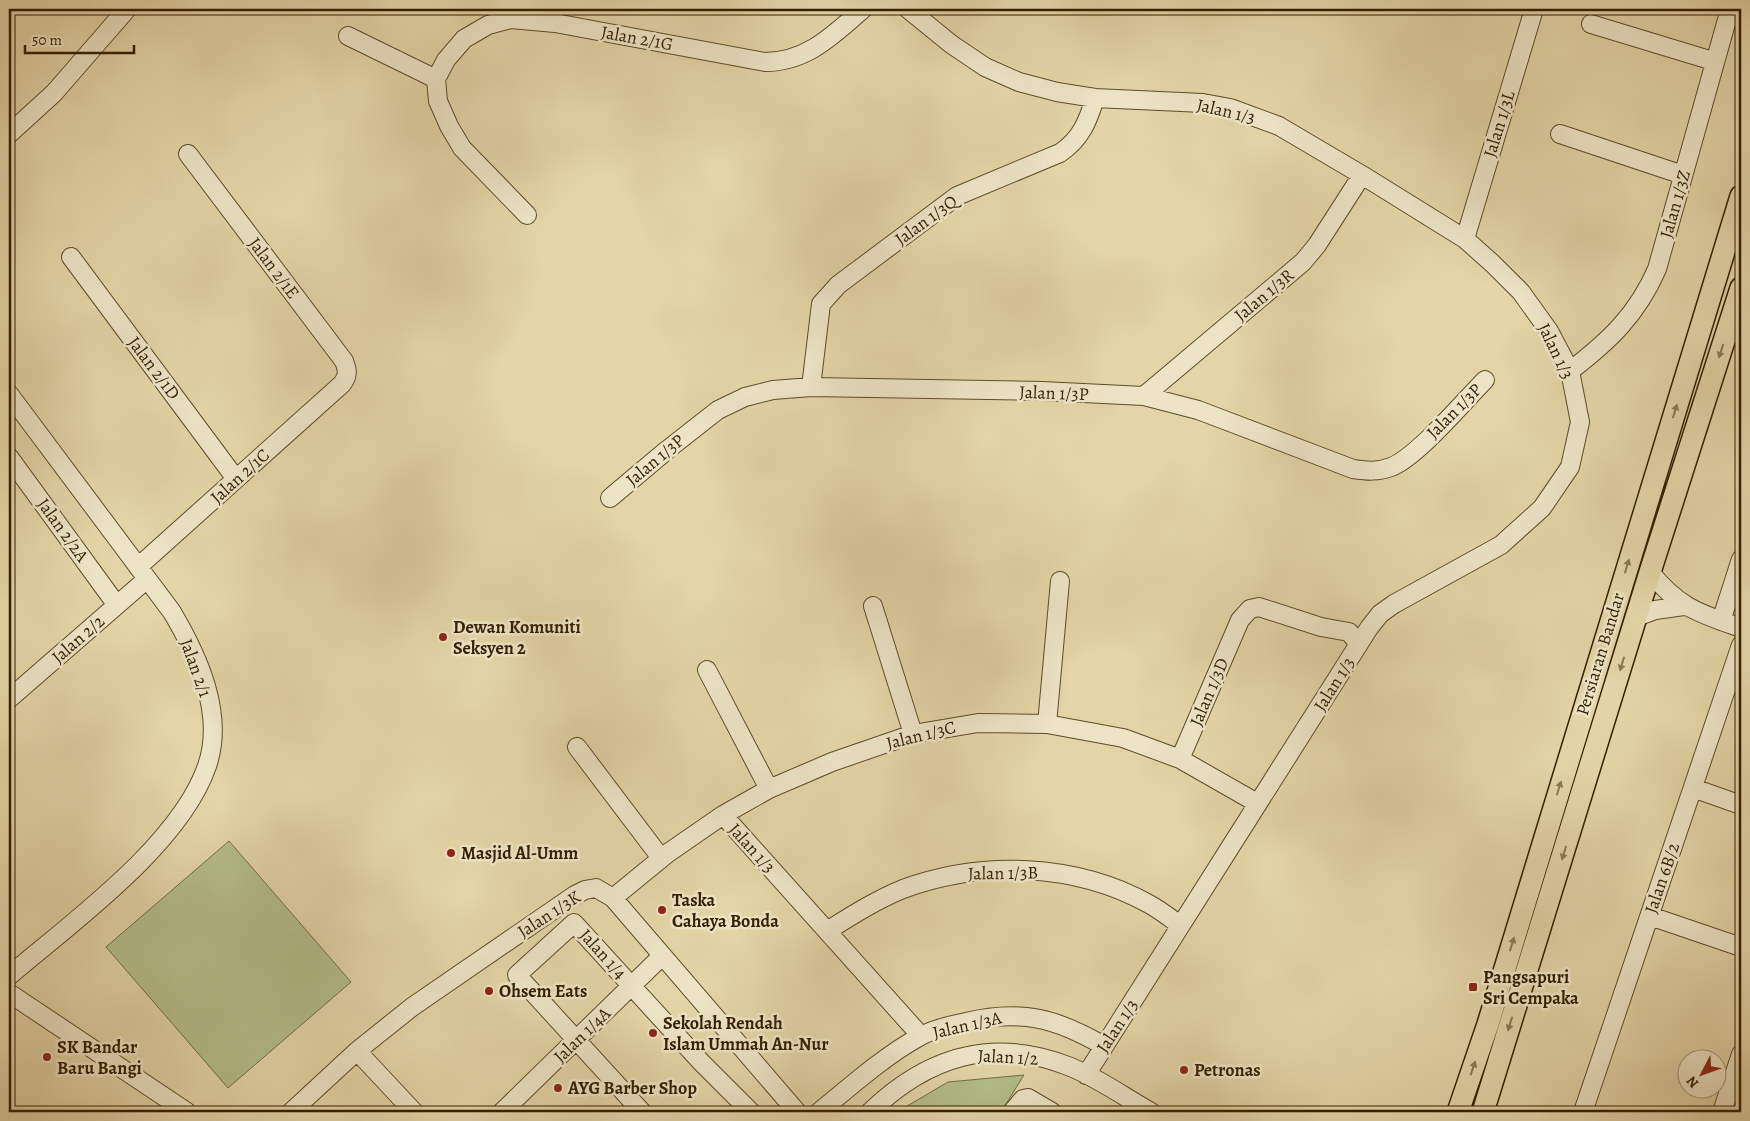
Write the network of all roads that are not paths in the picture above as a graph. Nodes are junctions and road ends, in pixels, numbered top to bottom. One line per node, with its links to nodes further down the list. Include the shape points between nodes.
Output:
1 (127, 9): 12 (street, via 54,92)
2 (863, 9): 6 (street, Jalan 2/1G, via 820,45 794,59 780,62 764,62)
3 (908, 9): 11 (street, Jalan 1/3, via 985,67 1019,82)
4 (1534, 9): 19 (street, Jalan 1/3L)
5 (1730, 9): 9 (street, Jalan 1/3Z)
6 (556, 16): 10 (street, Jalan 2/1G, via 488,25 464,39 446,60)
7 (1590, 24): 9 (street)
8 (348, 36): 10 (street)
9 (1713, 62): 16 (street, Jalan 1/3Z)
10 (436, 79): 18 (street, via 438,101 462,148)
11 (1095, 98): 15 (street, Jalan 1/3, via 1202,103 1230,108 1279,126); 25 (street, Jalan 1/3Q, via 1088,123 1072,145 957,196 838,285 821,304)
12 (9, 134)
13 (1560, 134): 16 (street)
14 (188, 154): 24 (street, Jalan 2/1E, via 344,362 348,370)
15 (1362, 175): 19 (street, Jalan 1/3); 27 (street, Jalan 1/3R, via 1317,245 1302,262)
16 (1683, 175): 22 (street, Jalan 1/3Z, via 1657,269 1647,292 1619,329)
17 (1741, 196): 83 (main road, Persiaran Bandar, one-way to 17, via 1488,1024)
18 (527, 215)
19 (1465, 239): 22 (street, Jalan 1/3, via 1521,292 1550,331)
20 (71, 257): 29 (street, Jalan 2/1D)
21 (1741, 288): 32 (main road, Persiaran Bandar, one-way to 32)
22 (1570, 371): 41 (street, Jalan 1/3, via 1580,422 1570,467 1542,508 1501,544 1387,609)
23 (1484, 380): 27 (street, Jalan 1/3P, via 1410,455 1393,466 1373,471 1353,469 1198,410)
24 (342, 384): 29 (street, Jalan 2/1C)
25 (811, 387): 27 (street, Jalan 1/3P); 30 (street, Jalan 1/3P, via 773,390 745,397 718,410)
26 (9, 394): 33 (street, Jalan 2/1)
27 (1144, 396)
28 (9, 456): 35 (street, Jalan 2/2A)
29 (236, 479): 33 (street, Jalan 2/1C)
30 (610, 498)
31 (1741, 559): 39 (street)
32 (1650, 572): 37 (street); 38 (main road, Persiaran Bandar)
33 (142, 573): 35 (street, Jalan 2/2); 62 (street, Jalan 2/1, via 172,612 192,646 204,676 210,706 208,765 184,810 147,854)
34 (1060, 581): 46 (street)
35 (116, 604): 45 (street, Jalan 2/2)
36 (873, 606): 47 (street)
37 (1684, 606): 38 (street, via 1655,610); 39 (street)
38 (1636, 617): 84 (main road, Persiaran Bandar, one-way to 84)
39 (1721, 621): 40 (street)
40 (1741, 628)
41 (1359, 644): 49 (street, Jalan 1/3D, via 1349,632 1259,606 1246,612); 52 (street, Jalan 1/3)
42 (1741, 645): 43 (street, Jalan 6B/2)
43 (1738, 665): 50 (street, Jalan 6B/2)
44 (707, 670): 51 (street)
45 (9, 699)
46 (1047, 724): 47 (street, Jalan 1/3C, via 978,723); 49 (street, Jalan 1/3C, via 1123,738)
47 (913, 734): 51 (street, Jalan 1/3C, via 832,762)
48 (576, 747): 55 (street)
49 (1180, 759): 52 (street, Jalan 1/3C)
50 (1693, 788): 53 (street); 57 (street, Jalan 6B/2)
51 (769, 789): 54 (street, Jalan 1/3C)
52 (1257, 803): 58 (street, Jalan 1/3)
53 (1741, 805)
54 (723, 816): 55 (street, Jalan 1/3C); 59 (street, Jalan 1/3)
55 (661, 858): 56 (street, Jalan 1/3C)
56 (612, 898): 61 (street, Jalan 1/3K); 68 (street, Jalan 1/3K, via 596,888 575,895 412,1007)
57 (1650, 916): 60 (street); 85 (street, Jalan 6B/2)
58 (1180, 925): 59 (street, Jalan 1/3B, via 1148,904 1077,877 1033,870 991,870 948,876 902,890); 67 (street, Jalan 1/3)
59 (826, 931): 65 (street, Jalan 1/3)
60 (1741, 947)
61 (662, 956): 63 (street, Jalan 1/4A); 77 (street, Jalan 1/3K)
62 (9, 976)
63 (633, 987): 66 (street, Jalan 1/4A); 66 (street, Jalan 1/4, via 574,923 517,975); 76 (street, Jalan 1/4)
64 (9, 993): 71 (street)
65 (921, 1036): 67 (street, Jalan 1/3A, via 981,1018 1006,1015 1055,1021); 78 (street, Jalan 1/3A)
66 (576, 1040): 74 (street, Jalan 1/4A); 75 (street, Jalan 1/4)
67 (1104, 1046): 70 (street, Jalan 1/3)
68 (358, 1051): 72 (street, Jalan 1/3K); 73 (street)
69 (1741, 1054): 86 (street)
70 (1086, 1075): 79 (street, Jalan 1/2, via 1035,1056 973,1054 934,1065 916,1074); 82 (street, Jalan 1/2)
71 (187, 1112)
72 (291, 1112)
73 (414, 1112)
74 (502, 1112)
75 (642, 1112)
76 (750, 1112)
77 (796, 1112)
78 (819, 1112)
79 (870, 1112)
80 (1012, 1112): 81 (street, via 1022,1099 1028,1098)
81 (1052, 1112)
82 (1151, 1112)
83 (1458, 1112)
84 (1483, 1112)
85 (1583, 1112)
86 (1722, 1112)

